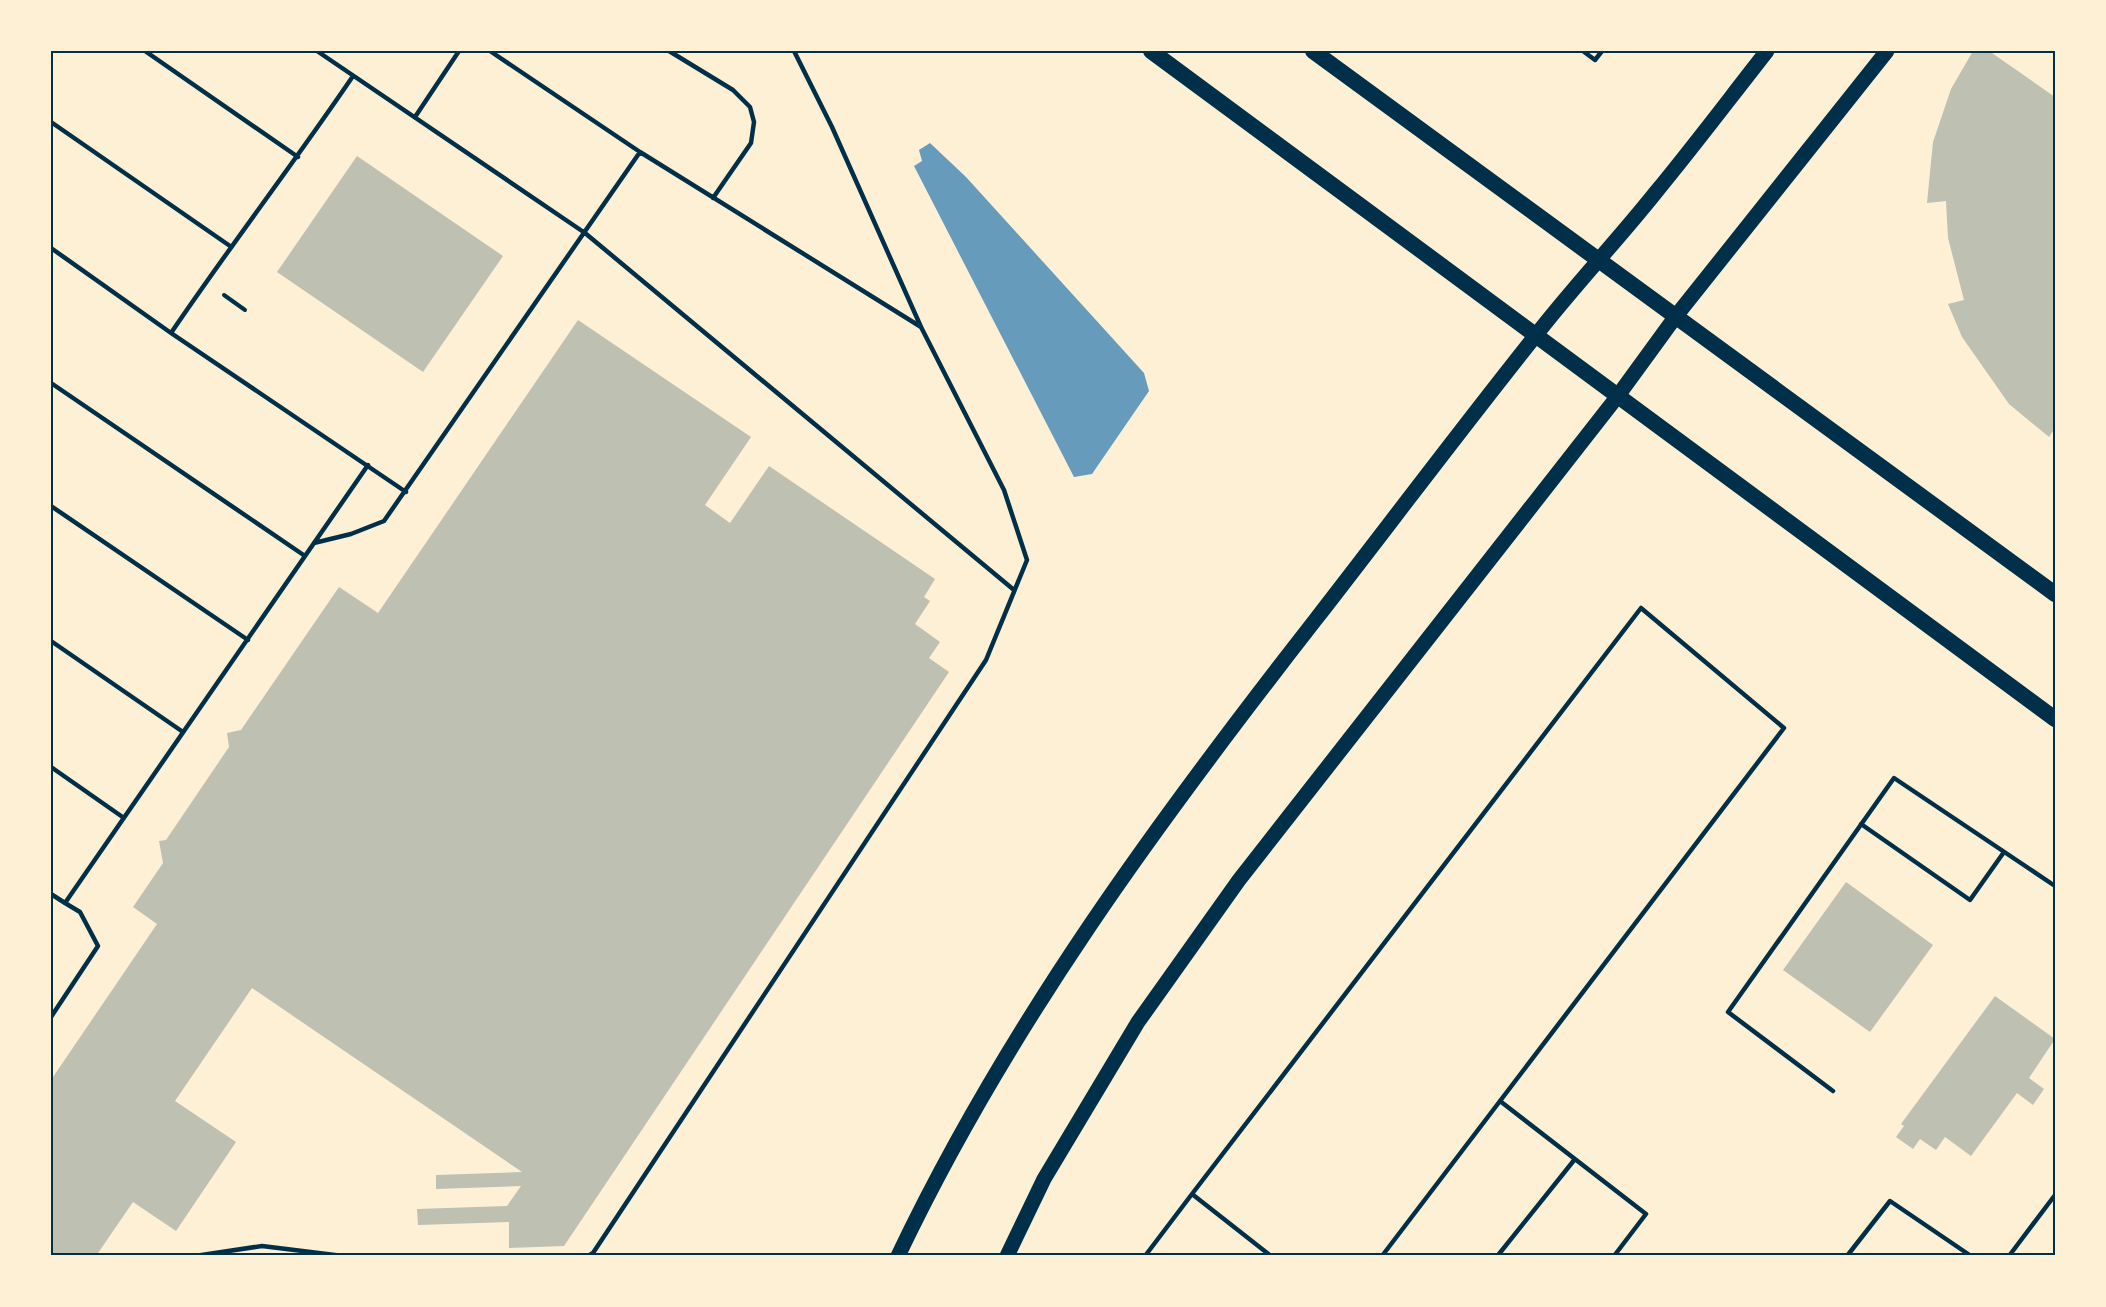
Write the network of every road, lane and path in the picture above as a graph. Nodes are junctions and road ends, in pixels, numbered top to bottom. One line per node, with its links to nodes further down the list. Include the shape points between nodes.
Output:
1 (145, 51): 17 (lane)
2 (317, 51): 13 (lane)
3 (459, 51): 14 (lane)
4 (490, 51): 16 (lane)
5 (669, 51): 18 (lane, via 733,90 750,107 754,122 751,143)
6 (794, 51): 24 (lane)
7 (1151, 51): 26 (highway)
8 (1313, 51): 22 (highway)
9 (1583, 51): 10 (lane, via 1595,60)
10 (1602, 51)
11 (1767, 51): 22 (main road, via 1654,195)
12 (1887, 51): 23 (main road)
13 (353, 76): 14 (lane); 17 (lane)
14 (415, 117): 19 (lane)
15 (51, 122): 20 (lane)
16 (640, 152): 18 (lane); 19 (lane)
17 (298, 158): 20 (lane)
18 (713, 198): 24 (lane)
19 (585, 233): 30 (lane); 34 (lane)
20 (230, 246): 25 (lane)
21 (51, 248): 25 (lane)
22 (1598, 259): 23 (highway); 26 (main road)
23 (1676, 316): 28 (main road); 35 (highway)
24 (921, 327): 34 (lane, via 1004,490 1027,560)
25 (171, 333): 29 (lane)
26 (1534, 337): 28 (highway); 57 (main road, via 1205,761 1125,871 1029,1015 930,1188)
27 (51, 383): 33 (lane)
28 (1617, 397): 38 (highway); 58 (main road, via 1247,870 1145,1012 1044,1179)
29 (368, 465): 30 (lane); 32 (lane)
30 (406, 492): 32 (lane, via 384,521)
31 (51, 506): 36 (lane)
32 (314, 543): 33 (lane)
33 (305, 556): 36 (lane)
34 (1014, 590): 56 (lane, via 986,660)
35 (2055, 594)
36 (248, 640): 39 (lane)
37 (51, 641): 39 (lane)
38 (2055, 719)
39 (183, 732): 41 (lane)
40 (51, 767): 41 (lane)
41 (124, 818): 46 (lane)
42 (1861, 824): 43 (lane, via 1894,778); 43 (lane, via 1970,900); 48 (lane, via 1728,1012)
43 (2004, 852): 44 (lane)
44 (2055, 886)
45 (51, 894): 46 (lane)
46 (65, 903): 47 (lane, via 80,912 98,946)
47 (51, 1017)
48 (1833, 1091)
49 (1500, 1101): 50 (lane); 51 (lane, via 1784,728 1641,608); 61 (lane)
50 (1575, 1159): 53 (lane); 62 (lane, via 1646,1214)
51 (1192, 1194): 59 (lane); 60 (lane)
52 (2055, 1195): 65 (lane)
53 (1499, 1255)
54 (195, 1256): 55 (lane, via 262,1246)
55 (343, 1256)
56 (588, 1256)
57 (898, 1256)
58 (1007, 1256)
59 (1145, 1256)
60 (1271, 1256)
61 (1382, 1256)
62 (1614, 1256)
63 (1847, 1256): 64 (lane, via 1890,1201)
64 (1971, 1256)
65 (2009, 1256)

